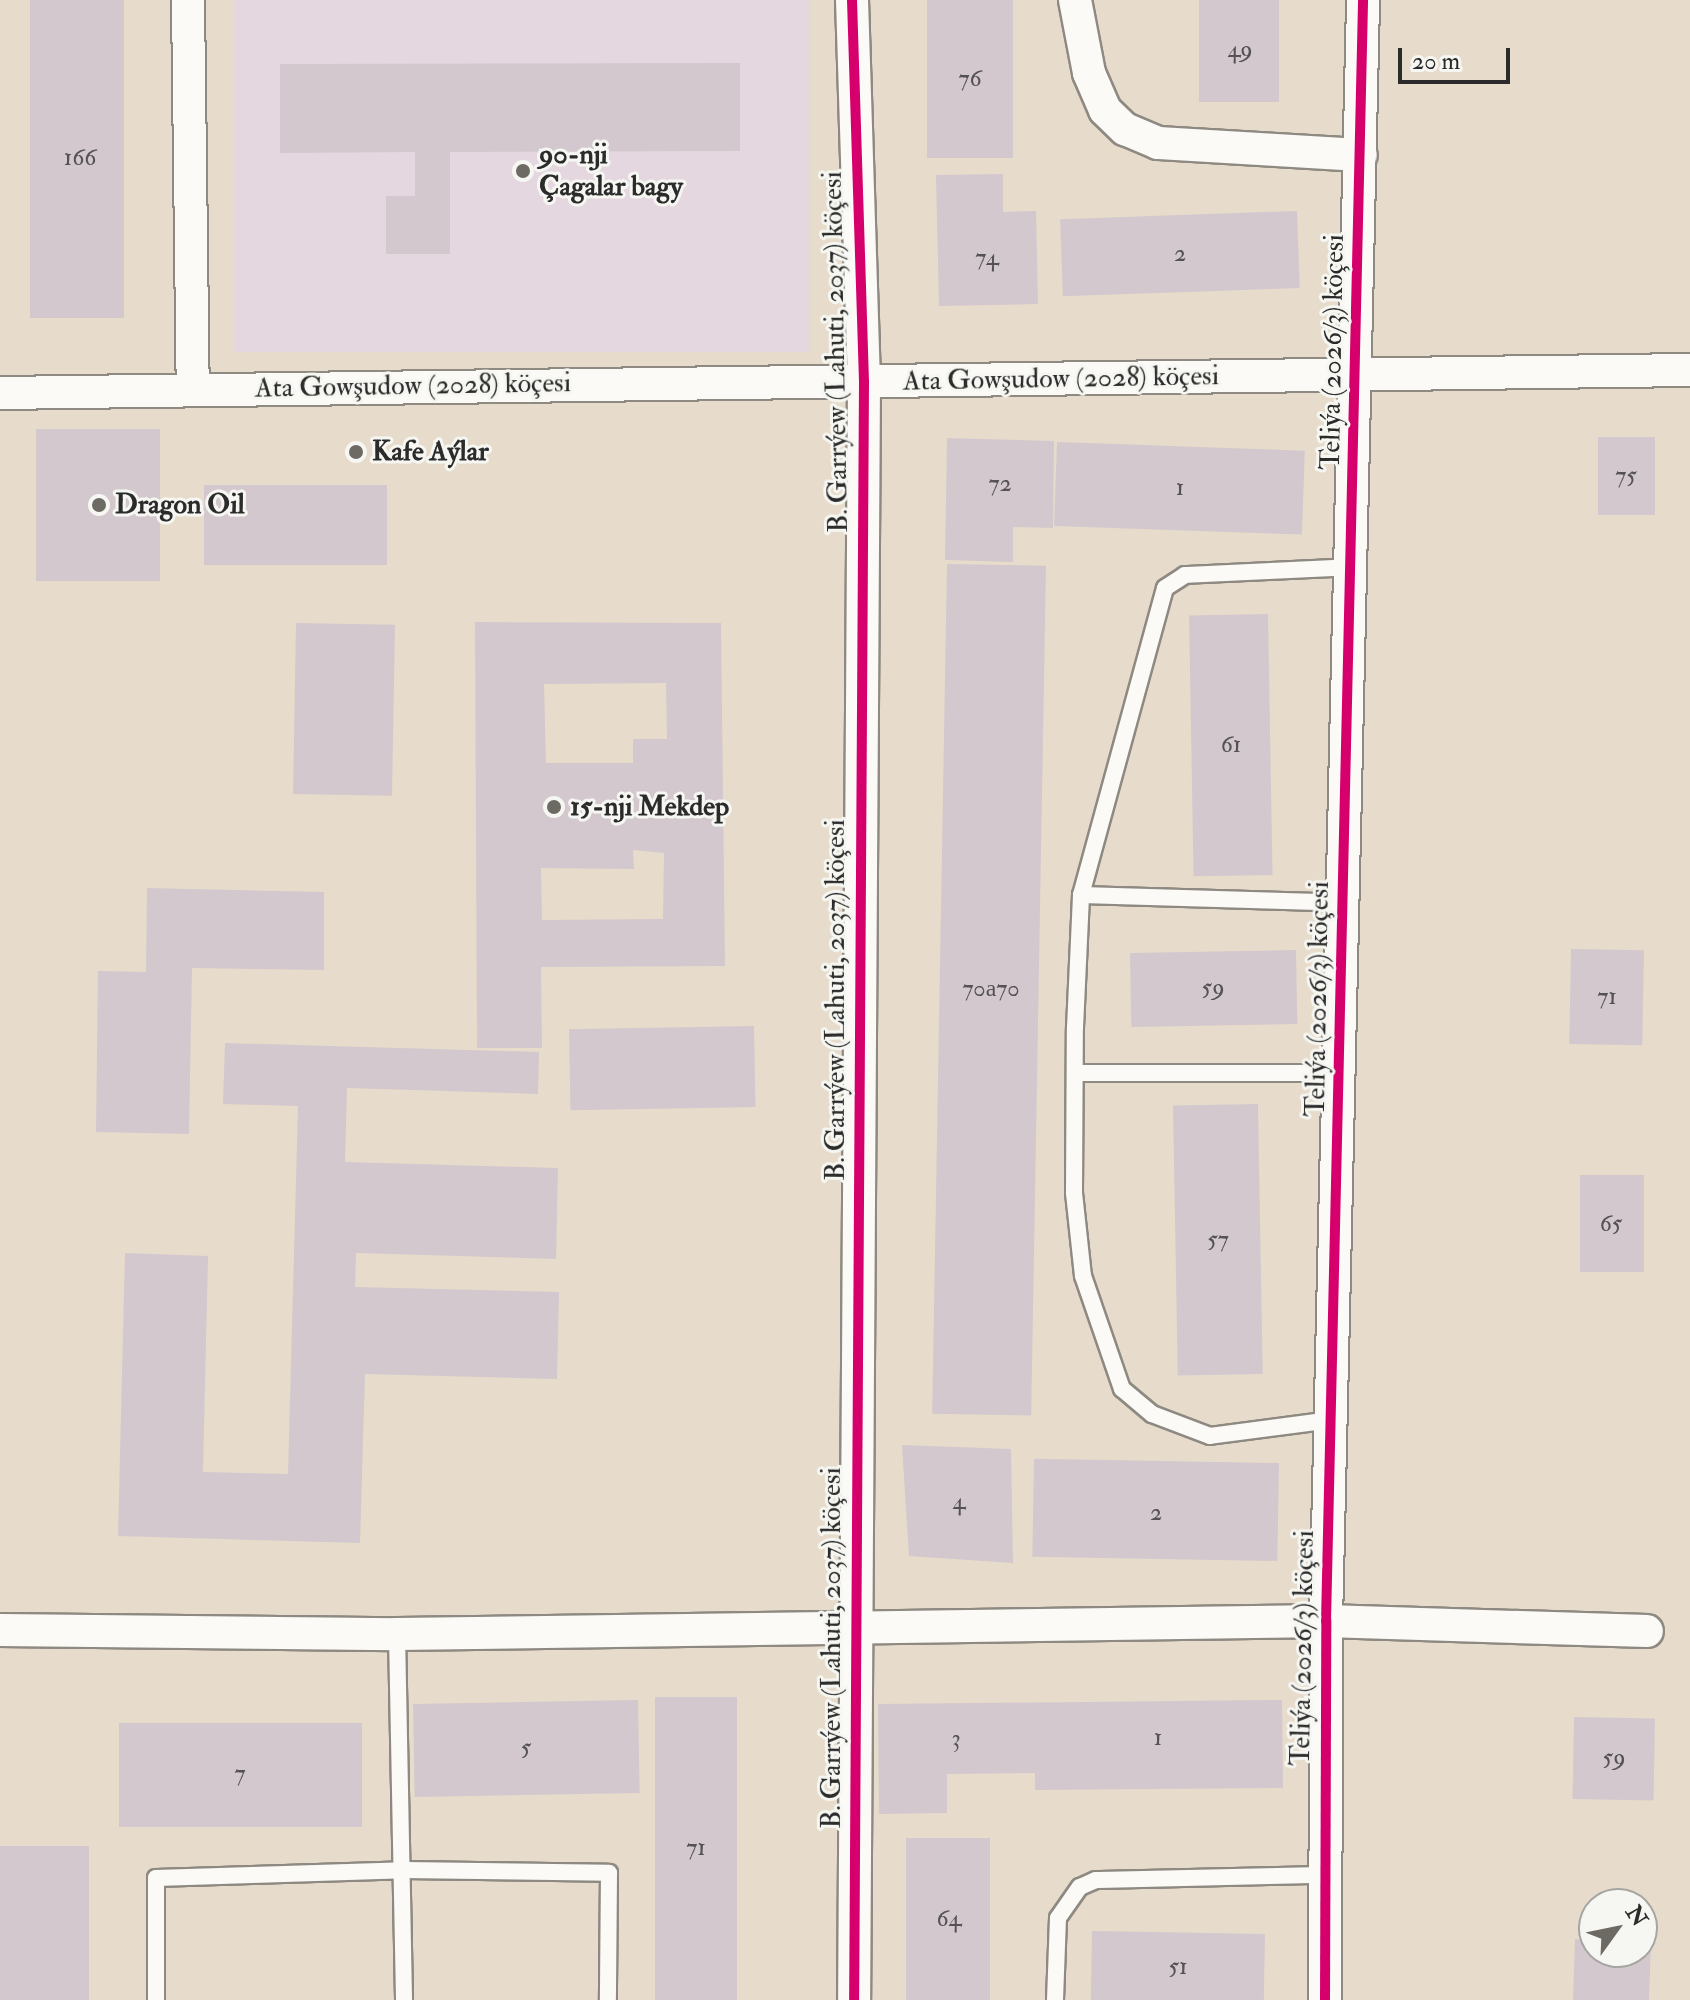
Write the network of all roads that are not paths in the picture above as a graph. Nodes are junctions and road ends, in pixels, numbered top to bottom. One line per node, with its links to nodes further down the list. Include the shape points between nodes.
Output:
1 (188, 0): 9 (street)
2 (852, 0): 8 (street, B. Garrýew (Lahuti, 2037) köçesi)
3 (1075, 0): 5 (street, via 1089,73 1105,110 1125,129 1158,143)
4 (1363, 0): 5 (street, Teliýa (2026/3) köçesi)
5 (1361, 155): 7 (street, Teliýa (2026/3) köçesi)
6 (1690, 370): 7 (street, Ata Gowşudow (2028) köçesi)
7 (1357, 374): 8 (street, Ata Gowşudow (2028) köçesi); 11 (street, Teliýa (2026/3) köçesi)
8 (864, 382): 9 (street, Ata Gowşudow (2028) köçesi); 18 (street, B. Garrýew (Lahuti, 2037) köçesi)
9 (193, 387): 10 (street, Ata Gowşudow (2028) köçesi)
10 (0, 393)
11 (1352, 567): 12 (lane, via 1185,575 1165,588); 13 (street, Teliýa (2026/3) köçesi)
12 (1081, 895): 13 (lane); 14 (lane)
13 (1344, 903): 15 (street, Teliýa (2026/3) köçesi)
14 (1075, 1073): 15 (lane); 16 (lane, via 1083,1276 1122,1389 1152,1414 1210,1436)
15 (1340, 1073): 16 (street, Teliýa (2026/3) köçesi)
16 (1331, 1420): 17 (street, Teliýa (2026/3) köçesi)
17 (1326, 1621): 18 (street); 20 (street); 23 (street, Teliýa (2026/3) köçesi)
18 (856, 1628): 21 (street); 27 (street, B. Garrýew (Lahuti, 2037) köçesi)
19 (0, 1630): 21 (street)
20 (1647, 1631)
21 (397, 1634): 22 (lane)
22 (404, 1870): 24 (lane, via 156,1878); 25 (lane); 26 (lane, via 609,1873)
23 (1325, 1875): 28 (lane, via 1096,1880 1080,1887 1058,1918); 29 (street, Teliýa (2026/3) köçesi)
24 (156, 2000)
25 (404, 2000)
26 (608, 2000)
27 (854, 2000)
28 (1055, 2000)
29 (1325, 2000)

